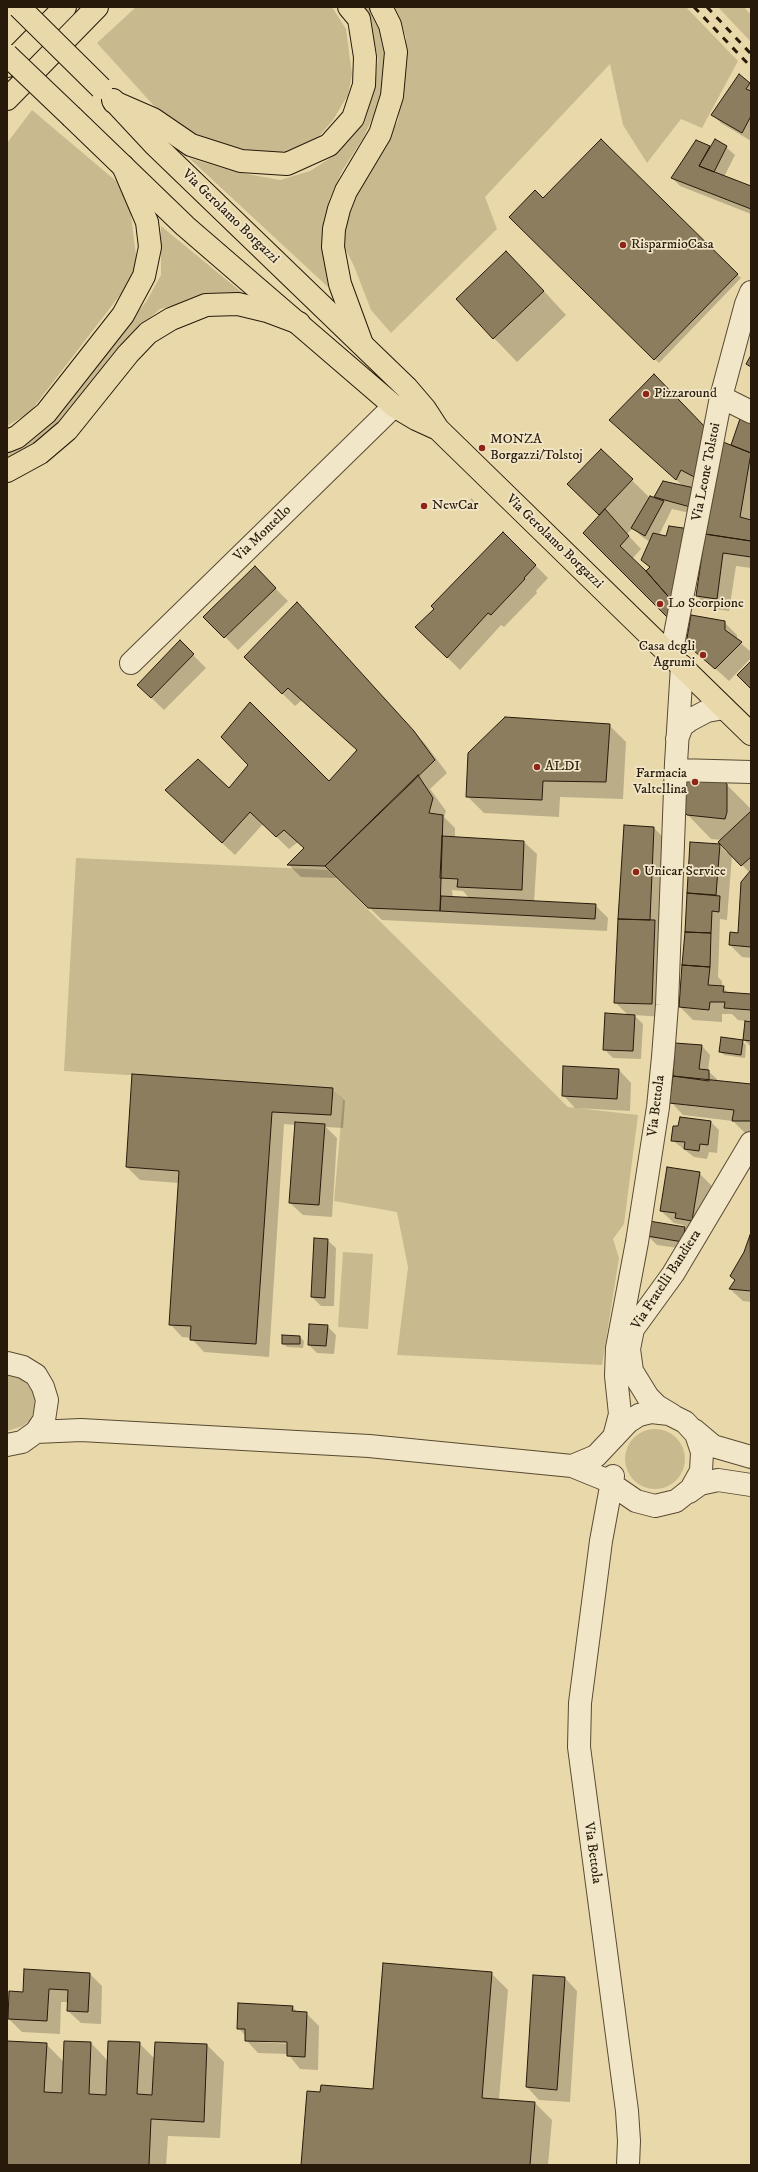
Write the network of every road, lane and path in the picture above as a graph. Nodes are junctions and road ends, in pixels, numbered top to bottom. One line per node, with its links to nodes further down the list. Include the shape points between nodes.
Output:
1 (19, 7): 8 (main road, Via Gerolamo Borgazzi, bridge)
2 (65, 7): 7 (main road)
3 (349, 7): 8 (main road, via 359,19 365,57 364,85 353,118 329,146 287,164 241,161 190,144 153,119)
4 (381, 7): 13 (main road, via 390,25 396,52 392,96 380,134 346,191 334,228 333,247 340,284)
5 (95, 10): 9 (main road)
6 (7, 55): 10 (main road, Via Gerolamo Borgazzi, bridge)
7 (7, 66)
8 (108, 95): 13 (main road, Via Gerolamo Borgazzi, via 154,144)
9 (7, 99)
10 (123, 166): 12 (main road, Via Gerolamo Borgazzi, via 185,226); 18 (main road, via 147,222 150,247 144,276 123,316 46,413 17,437)
11 (751, 292): 14 (street, Via Leone Tolstoi)
12 (299, 322): 15 (main road, Via Gerolamo Borgazzi); 19 (main road, via 238,304 206,305 171,319 148,333 128,354 67,430 40,453)
13 (362, 344): 17 (main road, Via Gerolamo Borgazzi, via 416,398)
14 (721, 397): 16 (street); 20 (street, Via Leone Tolstoi)
15 (394, 406): 17 (main road, Via Gerolamo Borgazzi); 21 (street, Via Montello)
16 (751, 412)
17 (438, 430): 20 (main road, Via Gerolamo Borgazzi)
18 (7, 441)
19 (7, 471)
20 (676, 660): 22 (main road, Via Gerolamo Borgazzi); 24 (street, Via Bettola)
21 (132, 664)
22 (724, 708): 23 (main road, Via Gerolamo Borgazzi); 24 (street, Via Bettola, via 707,711 690,720 682,726)
23 (751, 734)
24 (677, 739): 25 (street, Via Bettola)
25 (676, 770): 26 (street); 34 (street, Via Bettola, via 664,1050 637,1242 617,1348 616,1382 620,1414)
26 (751, 772)
27 (751, 1143): 30 (street, Via Fratelli Bandiera, via 673,1274 638,1321 632,1334 629,1357 635,1377 653,1402)
28 (7, 1363): 29 (street, via 16,1364 30,1371 40,1381)
29 (45, 1392): 32 (street, via 59,1413); 33 (street, via 47,1407 44,1420)
30 (672, 1415): 31 (street); 34 (street, via 658,1412 639,1415 623,1425)
31 (691, 1428): 36 (street, via 713,1446); 40 (street, via 700,1441 703,1458 699,1476)
32 (81, 1430): 33 (street); 37 (street, via 369,1446)
33 (36, 1432): 35 (street)
34 (614, 1438): 37 (street, via 596,1456); 38 (street, via 609,1458)
35 (10, 1447)
36 (751, 1457)
37 (572, 1466): 38 (street)
38 (616, 1484): 41 (street, via 633,1500); 42 (street, Via Bettola)
39 (751, 1485): 40 (street, via 718,1480 700,1484)
40 (689, 1492): 41 (street, via 679,1500 667,1504)
41 (644, 1504): 42 (street, Via Bettola, via 630,1505 623,1509 611,1522)
42 (601, 1541): 43 (street, Via Bettola, via 580,1703 579,1747 626,2112)
43 (628, 2165)

